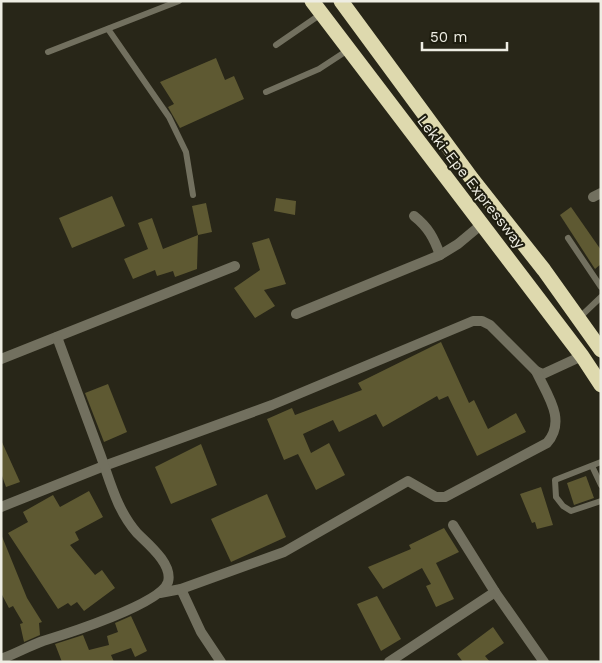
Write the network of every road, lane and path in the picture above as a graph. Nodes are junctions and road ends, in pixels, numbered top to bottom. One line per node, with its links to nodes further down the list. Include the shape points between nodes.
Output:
1 (179, 1): 5 (lane)
2 (312, 1): 4 (highway, Lekki-Epe Expressway)
3 (341, 1): 19 (highway, Lekki-Epe Expressway, via 443,141)
4 (321, 14): 6 (lane); 7 (highway, Lekki-Epe Expressway)
5 (108, 29): 8 (lane); 10 (lane, via 169,117 186,152)
6 (276, 45)
7 (348, 50): 9 (lane, via 319,69); 12 (highway, Lekki-Epe Expressway)
8 (48, 52)
9 (266, 92)
10 (193, 195)
11 (414, 216): 14 (street, via 424,223 434,238)
12 (482, 224): 14 (street); 22 (highway, Lekki-Epe Expressway)
13 (568, 238): 16 (lane)
14 (440, 255): 18 (street)
15 (236, 266): 20 (street)
16 (601, 287)
17 (601, 297): 19 (lane)
18 (296, 314)
19 (580, 317): 21 (highway, Lekki-Epe Expressway)
20 (57, 337): 23 (street); 27 (street)
21 (601, 350)
22 (582, 356): 24 (street, via 543,374); 25 (highway, Lekki-Epe Expressway)
23 (1, 359)
24 (536, 371): 27 (street, via 490,325 473,321 272,405); 33 (street, via 557,423 555,434 547,443 444,497 436,497 408,481 284,552)
25 (601, 385)
26 (601, 462): 28 (lane)
27 (104, 466): 31 (street); 35 (street, via 113,496 128,522 163,562 169,574 168,584)
28 (592, 466): 29 (lane); 30 (lane, via 555,480 556,498 571,511)
29 (601, 485)
30 (601, 501)
31 (1, 508)
32 (453, 525): 34 (street)
33 (181, 590): 35 (street); 37 (street, via 201,632)
34 (495, 592): 38 (street); 39 (street)
35 (160, 593): 36 (street, via 96,624)
36 (1, 659)
37 (221, 662)
38 (389, 662)
39 (544, 662)

